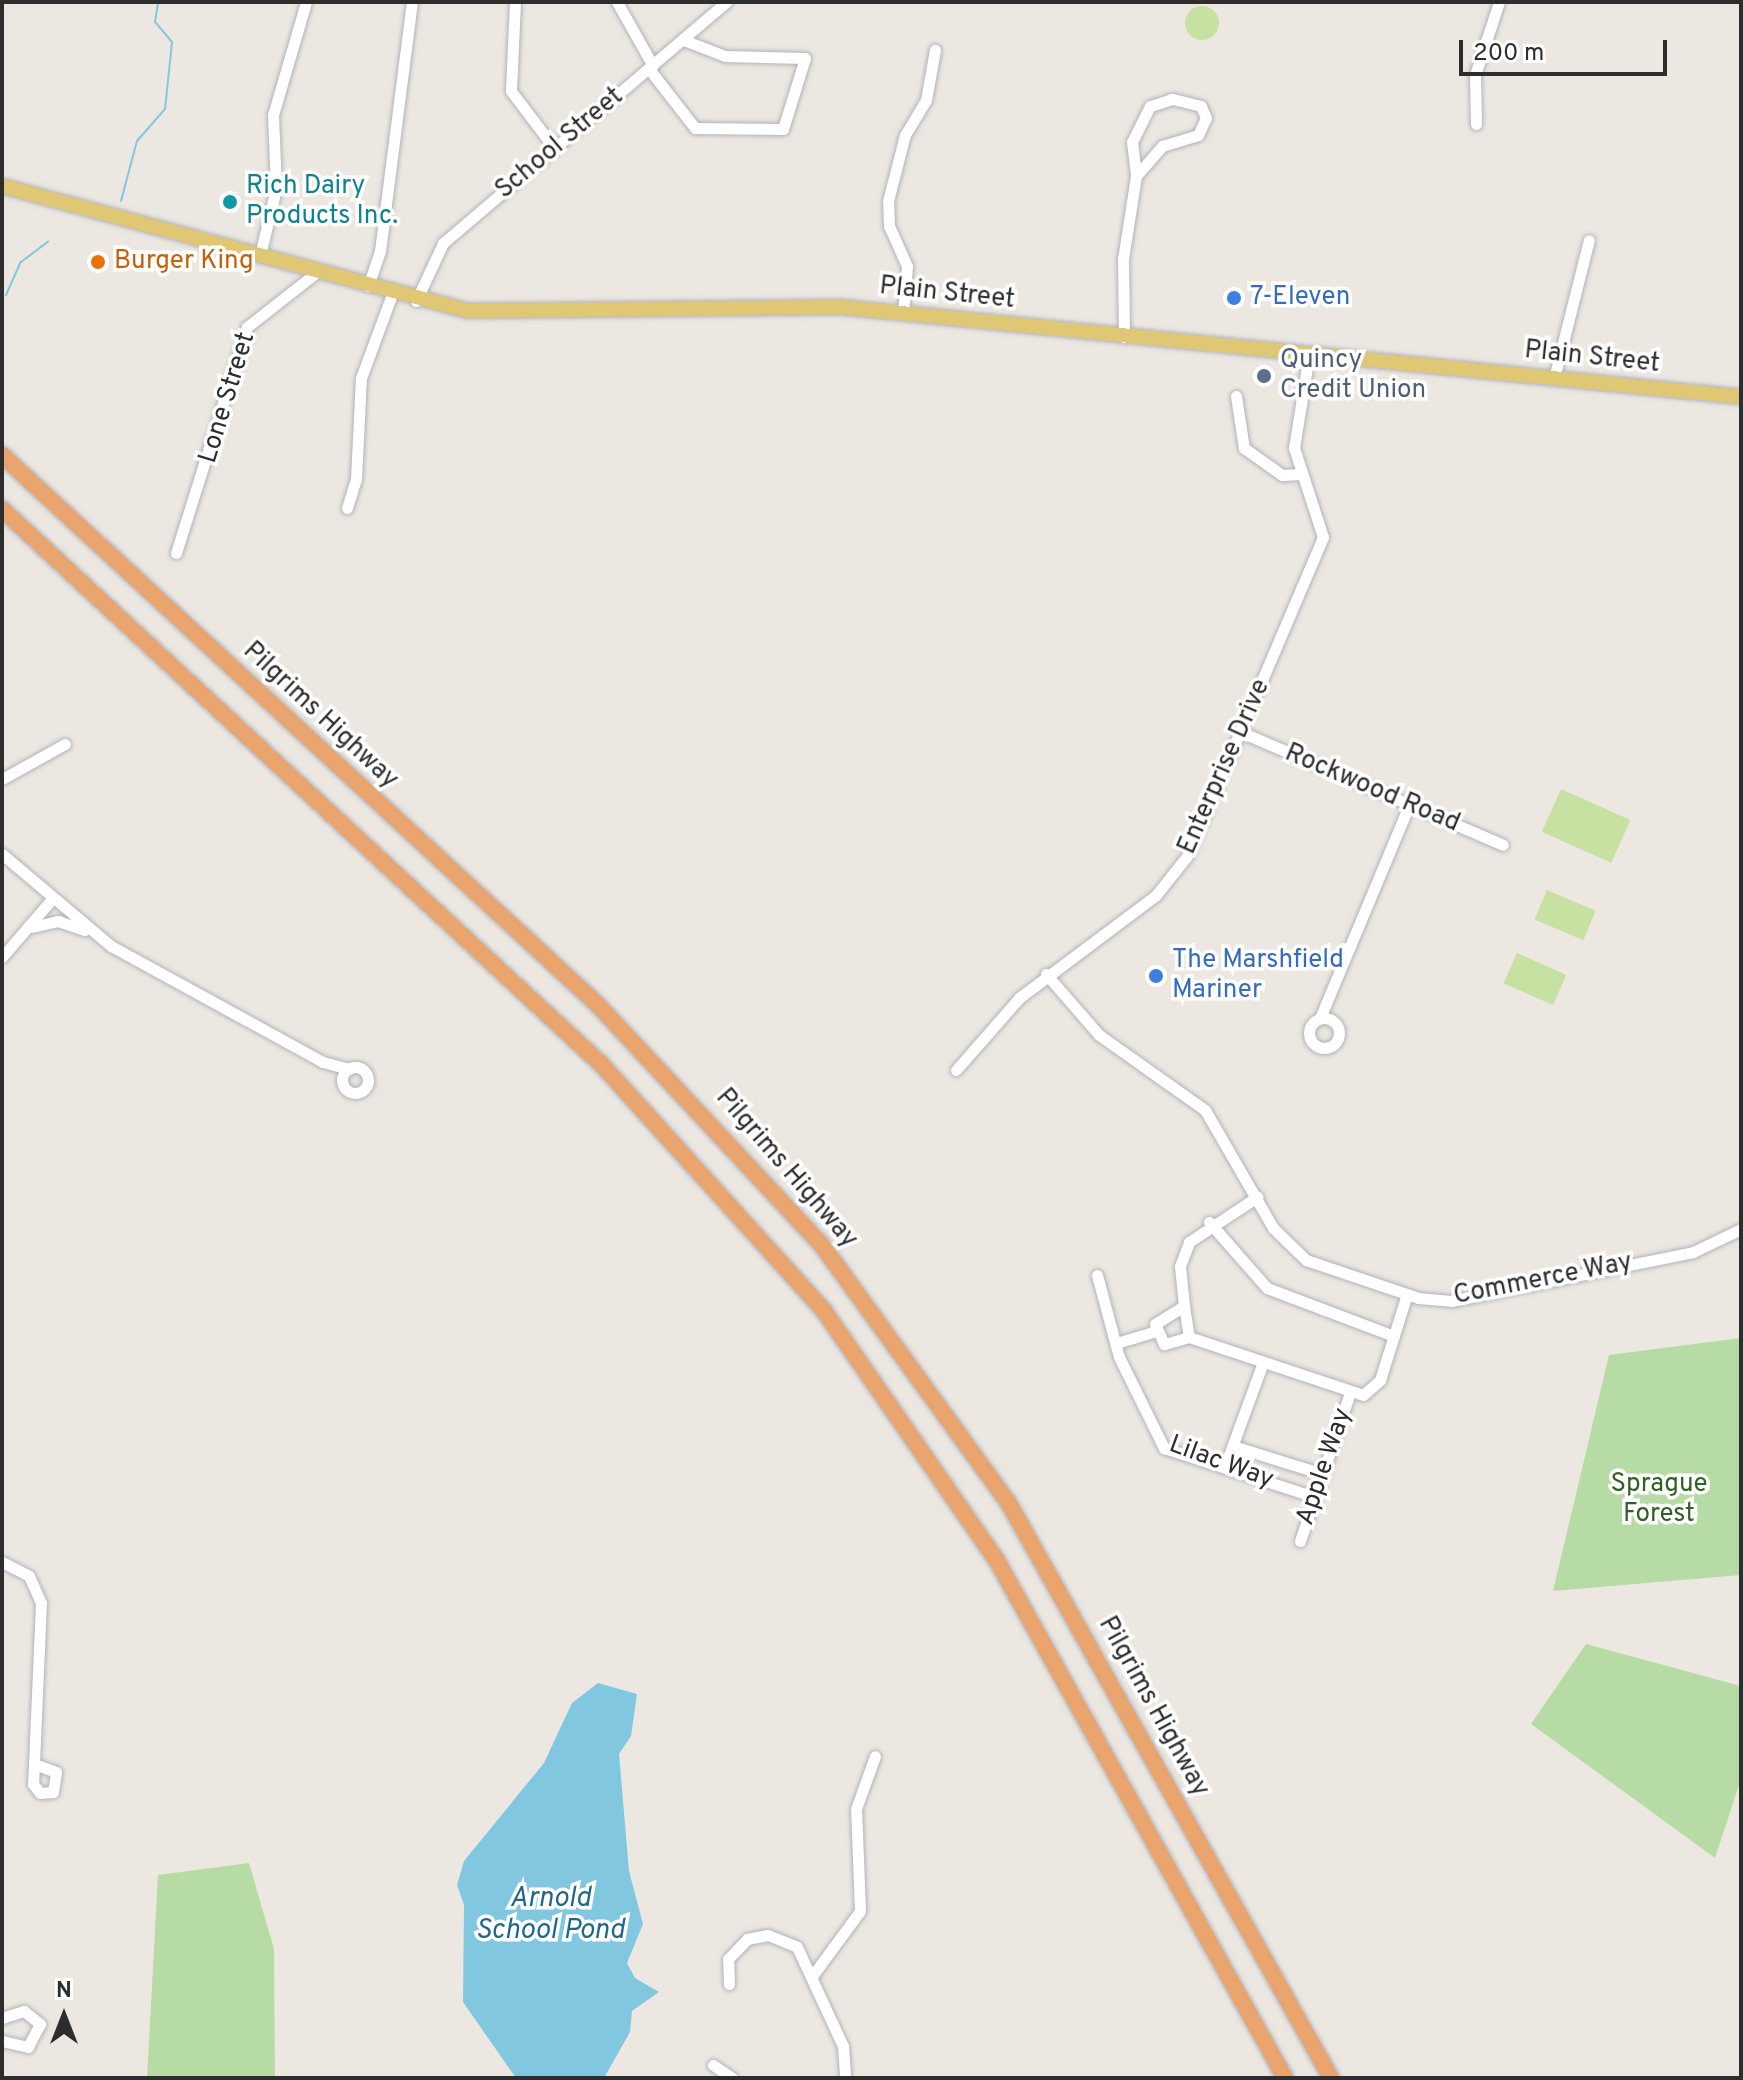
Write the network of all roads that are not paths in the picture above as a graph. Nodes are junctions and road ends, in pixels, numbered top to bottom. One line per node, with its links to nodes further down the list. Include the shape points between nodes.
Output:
1 (306, 2): 15 (street, via 273,115 276,189)
2 (412, 2): 17 (street, via 380,251)
3 (515, 2): 11 (street, via 511,91)
4 (617, 2): 9 (street)
5 (726, 2): 7 (street, School Street)
6 (1499, 2): 10 (street, via 1475,75)
7 (684, 40): 9 (street, School Street); 9 (street, via 725,56 805,58 779,132 695,128)
8 (935, 50): 20 (street, via 926,100 905,135 888,201 889,226 907,266)
9 (651, 68): 11 (street, School Street)
10 (1476, 124)
11 (555, 149): 19 (street, School Street, via 435,251)
12 (1136, 176): 12 (street, via 1162,146 1198,135 1206,118 1197,103 1164,100 1144,113 1132,142); 21 (street, via 1123,262)
13 (2, 186): 15 (main road, Plain Street)
14 (1589, 240): 23 (street)
15 (260, 255): 16 (main road, Plain Street)
16 (317, 272): 17 (main road, Plain Street); 30 (street, Lone Street, via 247,327)
17 (368, 286): 18 (main road, Plain Street)
18 (392, 294): 19 (main road, Plain Street); 28 (street, via 361,378 356,479)
19 (416, 301): 20 (main road, Plain Street, via 520,315 823,307)
20 (903, 313): 21 (main road, Plain Street)
21 (1124, 337): 22 (main road, Plain Street)
22 (1309, 354): 23 (main road, Plain Street); 27 (street, Enterprise Drive, via 1294,412)
23 (1554, 378): 25 (main road, Plain Street)
24 (1236, 396): 27 (street, via 1244,448 1282,475)
25 (1741, 397)
26 (2, 455): 75 (highway, Pilgrims Highway, via 597,1004 821,1244 1008,1502)
27 (1301, 474): 31 (street, Enterprise Drive, via 1323,537)
28 (347, 508)
29 (2, 509): 74 (highway, via 603,1066 824,1311 996,1559)
30 (176, 553)
31 (1241, 732): 34 (street, Rockwood Road); 41 (street, Enterprise Drive, via 1172,878)
32 (65, 744): 33 (street)
33 (2, 779)
34 (1409, 805): 35 (street, Rockwood Road); 42 (street)
35 (1503, 845)
36 (2, 854): 37 (street)
37 (53, 898): 38 (street); 39 (street)
38 (28, 929): 39 (street, via 58,921); 40 (street)
39 (93, 934): 43 (street)
40 (2, 957)
41 (1046, 974): 45 (street, Enterprise Drive); 47 (street, Commerce Way, via 1099,1035 1205,1110)
42 (1320, 1018)
43 (323, 1062): 44 (street); 46 (street)
44 (349, 1069): 46 (street); 46 (street, via 365,1072 366,1086 355,1093)
45 (956, 1070)
46 (342, 1083)
47 (1257, 1197): 48 (street); 51 (street, Commerce Way, via 1273,1228 1306,1260)
48 (1209, 1222): 52 (street, via 1183,1253); 54 (street, via 1267,1288)
49 (1741, 1229): 51 (street, Commerce Way, via 1693,1252 1479,1298)
50 (1097, 1275): 56 (street, Lilac Way)
51 (1407, 1294): 54 (street)
52 (1184, 1306): 53 (street, via 1158,1318); 55 (street)
53 (1155, 1331): 55 (street, via 1174,1346); 56 (street)
54 (1394, 1336): 58 (street, via 1373,1392)
55 (1189, 1337): 57 (street)
56 (1120, 1342): 60 (street, Lilac Way, via 1119,1357 1164,1448)
57 (1263, 1362): 58 (street); 59 (street)
58 (1350, 1392): 61 (street, Apple Way)
59 (1233, 1446): 60 (street); 61 (street)
60 (1225, 1466): 62 (street, Lilac Way)
61 (1323, 1474): 62 (street, Apple Way)
62 (1315, 1497): 63 (street, Apple Way)
63 (1300, 1541)
64 (2, 1562): 66 (street, via 29,1576 41,1603)
65 (875, 1756): 67 (street, via 856,1809 860,1911)
66 (37, 1765)
67 (813, 1975): 68 (street, via 797,1947 757,1936 733,1951); 73 (street, via 843,2046)
68 (729, 1984)
69 (2, 2018): 70 (street, via 24,2011 40,2024 28,2047)
70 (2, 2041)
71 (713, 2065): 72 (street)
72 (732, 2078)
73 (845, 2078)
74 (1285, 2078)
75 (1331, 2078)

